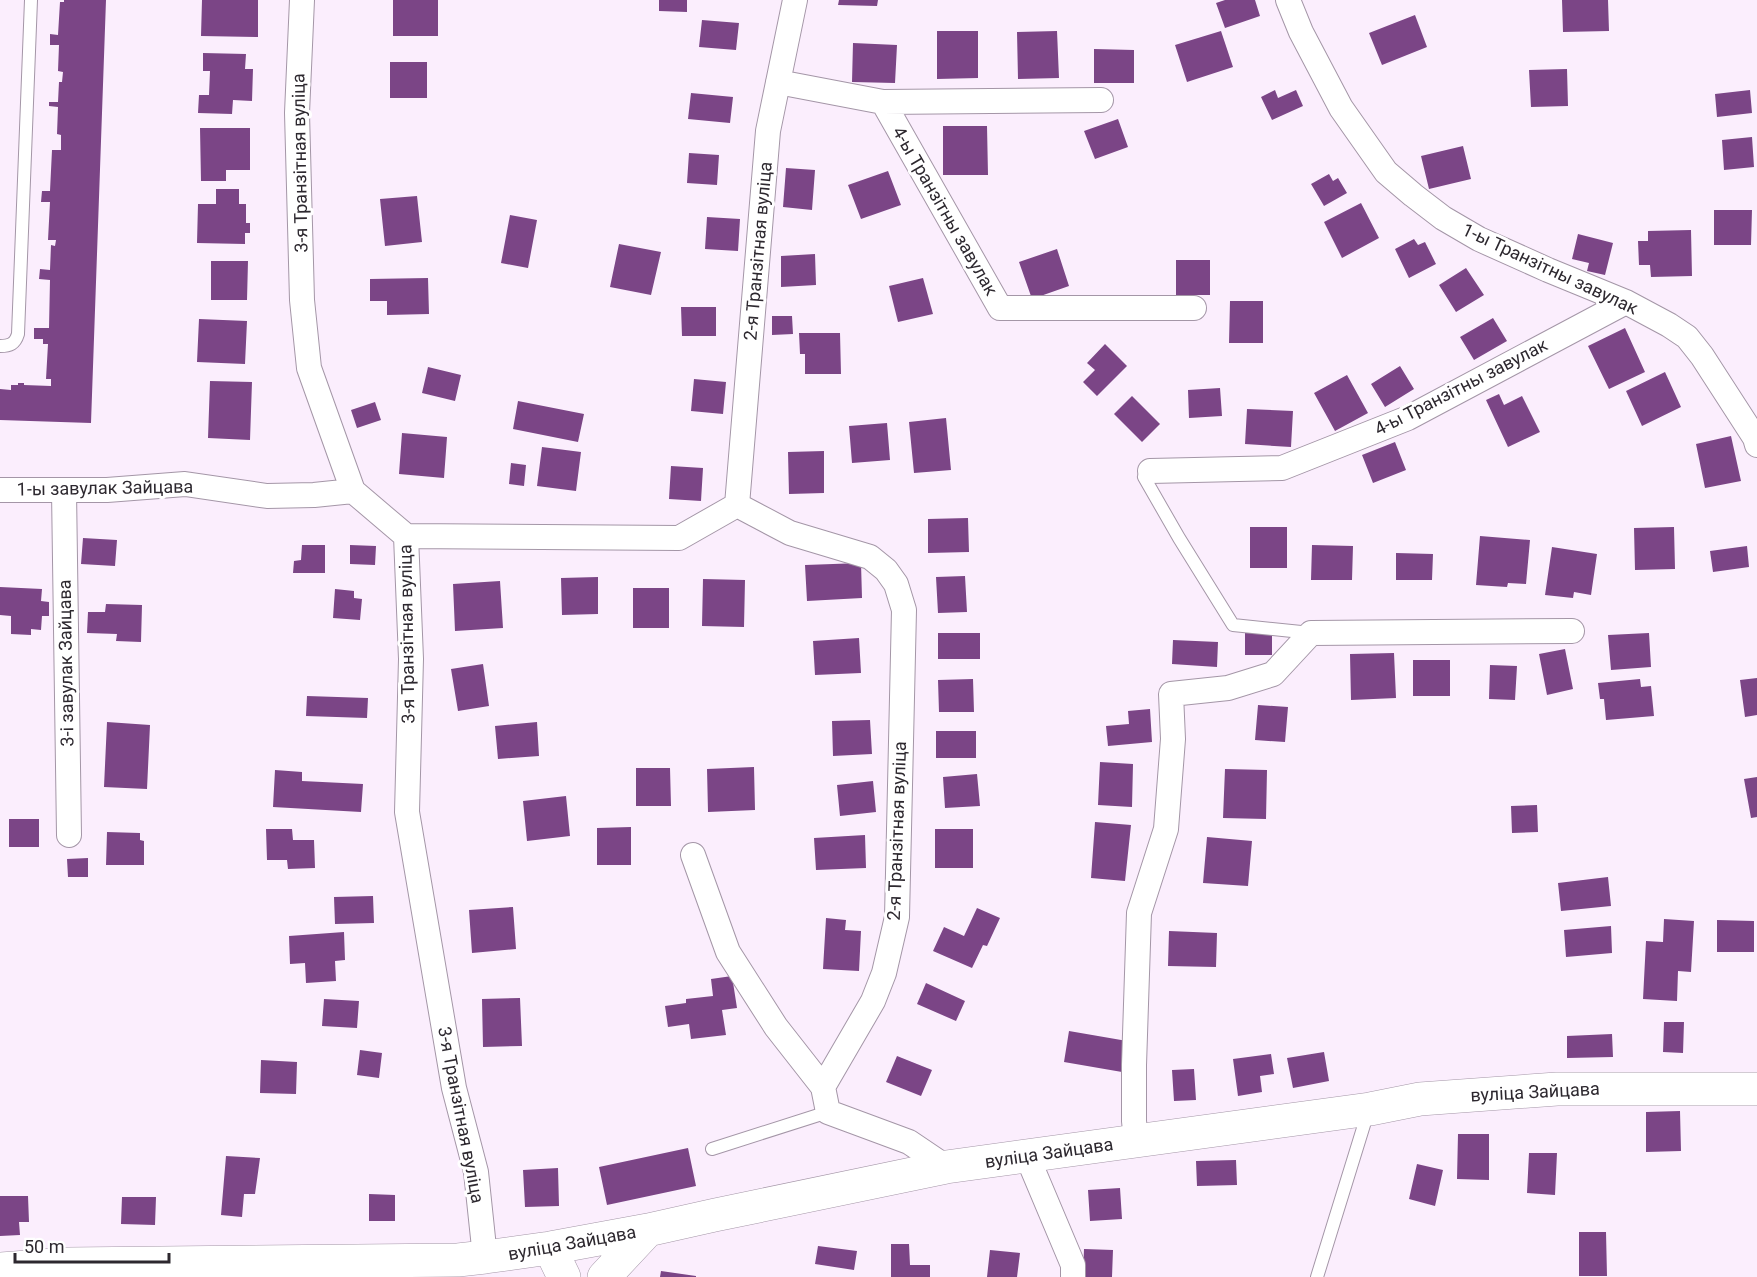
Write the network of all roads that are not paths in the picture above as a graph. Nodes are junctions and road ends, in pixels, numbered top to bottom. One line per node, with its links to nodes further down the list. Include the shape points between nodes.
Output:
1 (31, 0): 10 (lane, via 18,334 14,344)
2 (302, 0): 15 (street, 3-я Транзітная вуліца, via 297,113 302,300 309,368)
3 (795, 0): 5 (street, 2-я Транзітная вуліца)
4 (1287, 0): 8 (street, 1-ы Транзітны завулак, via 1341,108 1386,172 1443,218 1479,239)
5 (778, 82): 7 (street, 4-ы Транзітны завулак); 16 (street, 2-я Транзітная вуліца, via 768,131)
6 (1101, 100): 7 (street, 4-ы Транзітны завулак)
7 (883, 102): 9 (street, 4-ы Транзітны завулак, via 1000,308)
8 (1626, 302): 11 (street, 1-ы Транзітны завулак, via 1687,337); 12 (street, 4-ы Транзітны завулак, via 1408,418 1282,468)
9 (1194, 308)
10 (0, 346)
11 (1757, 445)
12 (1150, 471): 19 (lane, via 1144,477 1233,625)
13 (0, 490): 14 (street, 1-ы завулак Зайцава)
14 (64, 491): 15 (street, 1-ы завулак Зайцава, via 185,484 267,496); 20 (street, 3-і завулак Зайцава)
15 (352, 491): 17 (street, 3-я Транзітная вуліца)
16 (737, 505): 17 (street, via 679,538); 22 (street, 2-я Транзітная вуліца, via 790,533 870,557 896,584 904,610 897,917 873,1002)
17 (406, 536): 32 (street, 3-я Транзітная вуліца, via 411,659 407,812 454,1088)
18 (1572, 631): 19 (street)
19 (1311, 633): 26 (street, вуліца Зайцава, via 1273,674 1228,688 1171,694 1173,739 1166,829 1139,913)
20 (69, 835)
21 (693, 855): 22 (street, via 728,952 776,1027)
22 (823, 1087): 25 (street)
23 (1757, 1089): 24 (street, вуліца Зайцава, via 1557,1089 1420,1099)
24 (1370, 1109): 26 (street, вуліца Зайцава); 37 (lane)
25 (828, 1112): 27 (lane); 29 (street, via 909,1142)
26 (1136, 1140): 28 (street, вуліца Зайцава)
27 (712, 1149)
28 (1027, 1156): 29 (street, вуліца Зайцава); 36 (street, via 1072,1265)
29 (946, 1167): 30 (street, вуліца Зайцава)
30 (648, 1230): 31 (street, вуліца Зайцава); 35 (street)
31 (550, 1248): 32 (street, вуліца Зайцава); 34 (street)
32 (500, 1263): 33 (street, вуліца Зайцава, via 458,1260 67,1264)
33 (0, 1269)
34 (564, 1277)
35 (604, 1277)
36 (1073, 1277)
37 (1317, 1277)

